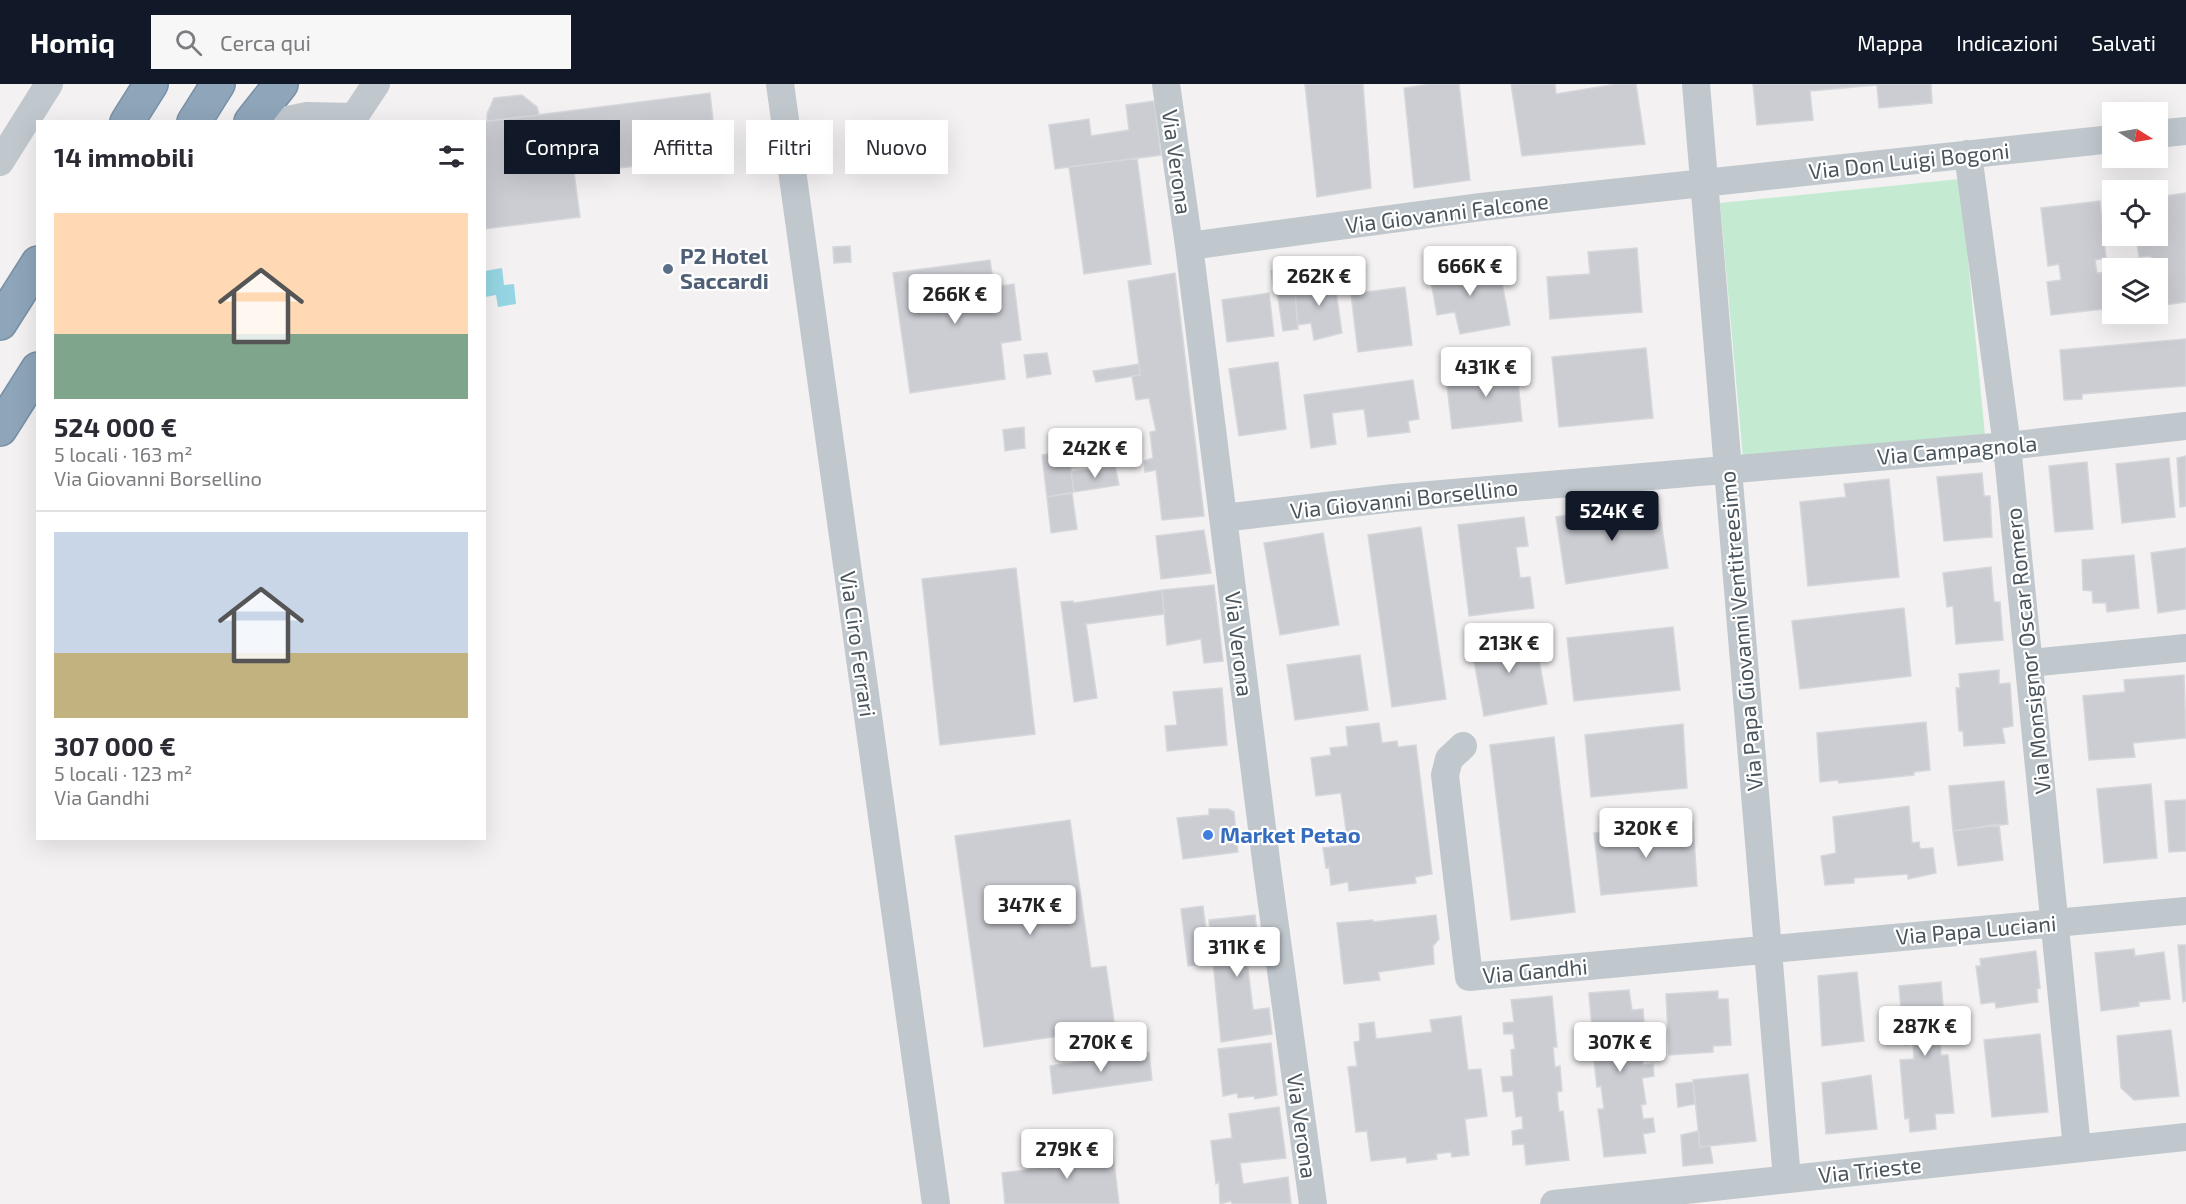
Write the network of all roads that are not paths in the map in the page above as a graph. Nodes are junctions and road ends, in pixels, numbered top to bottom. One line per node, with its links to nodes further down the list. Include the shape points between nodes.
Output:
1 (49, 84): 17 (street)
2 (151, 84): 9 (highway)
3 (218, 84): 10 (highway)
4 (281, 84): 11 (highway)
5 (376, 84): 12 (street, via 354,117 307,116)
6 (780, 84): 38 (street, Via Ciro Ferrari)
7 (1166, 84): 19 (street, Via Verona)
8 (1696, 84): 18 (street, Via Papa Giovanni Ventitreesimo)
9 (128, 120)
10 (195, 120)
11 (253, 120)
12 (288, 120)
13 (2186, 131): 14 (street)
14 (2168, 133)
15 (2102, 140): 16 (street, Via Don Luigi Bogoni)
16 (1968, 154): 18 (street, Via Don Luigi Bogoni); 26 (street, Via Monsignor Oscar Romero)
17 (0, 162)
18 (1706, 184): 19 (street, Via Giovanni Falcone, via 1481,207); 27 (street, Via Papa Giovanni Ventitreesimo)
19 (1189, 246): 28 (street, Via Verona)
20 (36, 266): 21 (highway)
21 (0, 323)
22 (36, 373): 23 (highway)
23 (28, 391): 25 (highway)
24 (2186, 426): 26 (street, Via Campagnola)
25 (0, 429)
26 (2007, 446): 27 (street, Via Campagnola); 30 (street, Via Monsignor Oscar Romero)
27 (1728, 471): 28 (street, Via Giovanni Borsellino, via 1394,498); 34 (street, Via Papa Giovanni Ventitreesimo)
28 (1223, 518): 39 (street, Via Verona)
29 (2186, 648): 30 (street)
30 (2029, 663): 33 (street, Via Monsignor Oscar Romero)
31 (1463, 746): 34 (street, Via Gandhi, via 1449,759 1445,775 1469,978)
32 (2186, 911): 33 (street, Via Papa Luciani)
33 (2056, 923): 34 (street, Via Papa Luciani); 36 (street, Via Monsignor Oscar Romero)
34 (1767, 950): 37 (street, Via Papa Giovanni Ventitreesimo)
35 (2186, 1137): 36 (street, Via Trieste)
36 (2077, 1148): 37 (street, Via Trieste)
37 (1787, 1179): 40 (street, Via Trieste)
38 (936, 1204)
39 (1313, 1204)
40 (1554, 1204)

